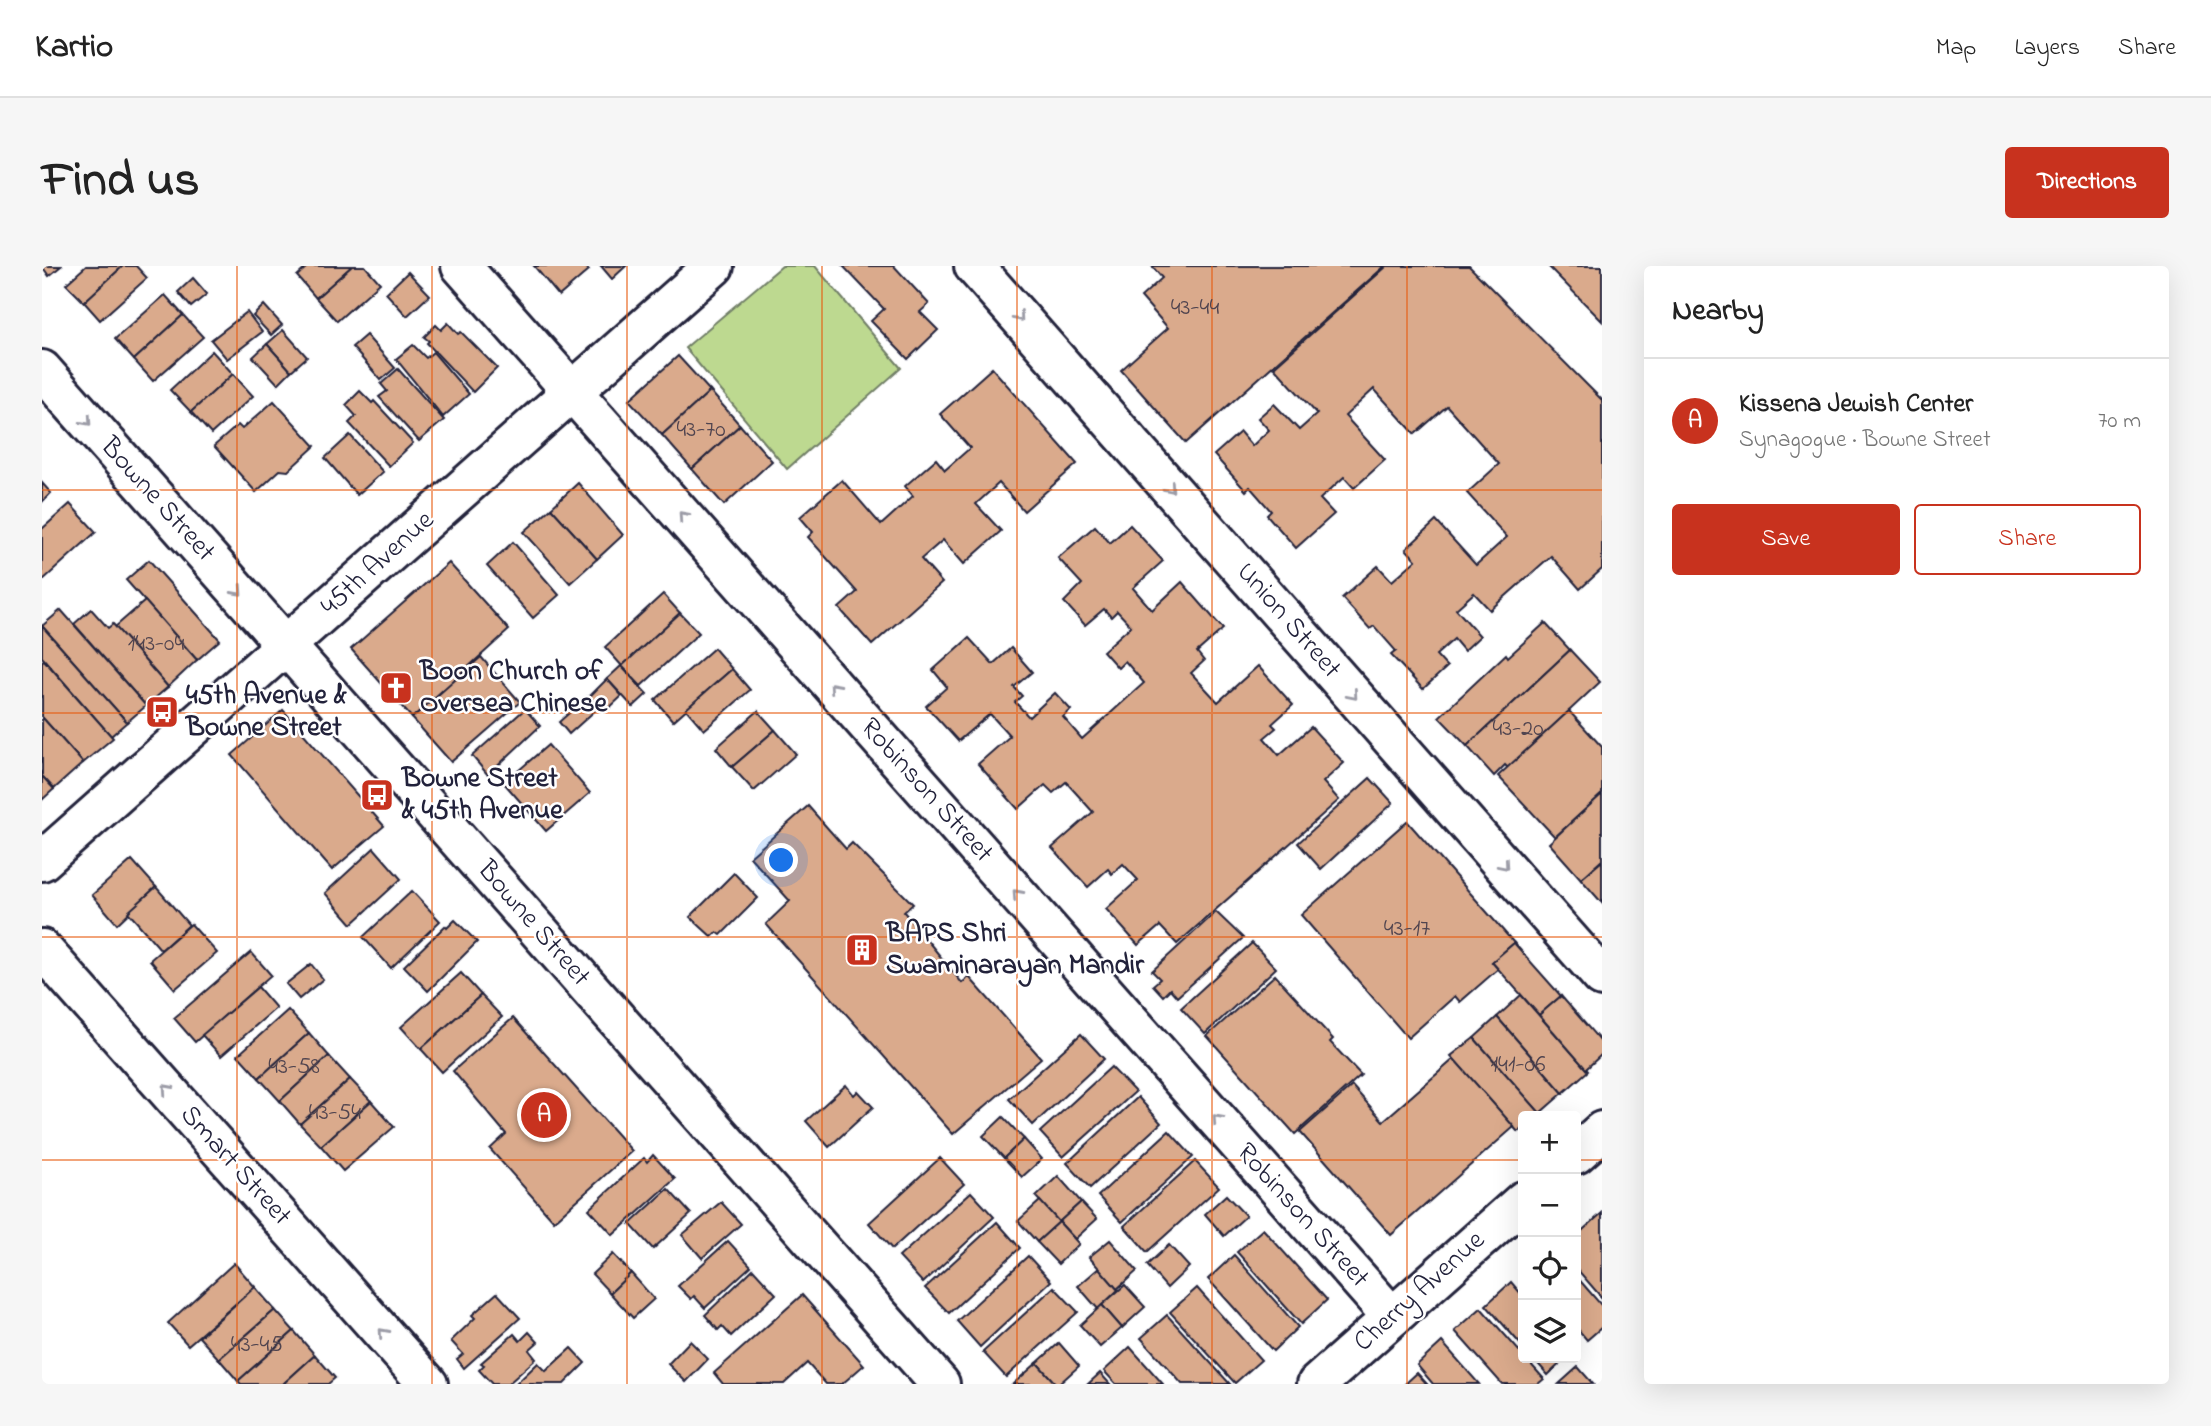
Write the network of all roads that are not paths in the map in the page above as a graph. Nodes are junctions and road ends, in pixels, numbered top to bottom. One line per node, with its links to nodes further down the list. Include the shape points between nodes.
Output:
1 (461, 266): 5 (street, Robinson Street)
2 (714, 266): 5 (street, 45th Avenue)
3 (974, 266): 9 (street, Union Street, one-way to 9)
4 (42, 370): 6 (street, Bowne Street, one-way to 6)
5 (572, 392): 6 (street, 45th Avenue); 13 (street, Robinson Street, one-way to 5)
6 (286, 645): 7 (street, 45th Avenue); 15 (street, Bowne Street)
7 (42, 861)
8 (42, 949): 14 (street, Smart Street, one-way to 8)
9 (1602, 977)
10 (1602, 1131): 11 (street)
11 (1581, 1150)
12 (1518, 1204): 13 (street, Cherry Avenue)
13 (1392, 1317): 16 (street, Cherry Avenue)
14 (428, 1384)
15 (940, 1384)
16 (1317, 1384)

